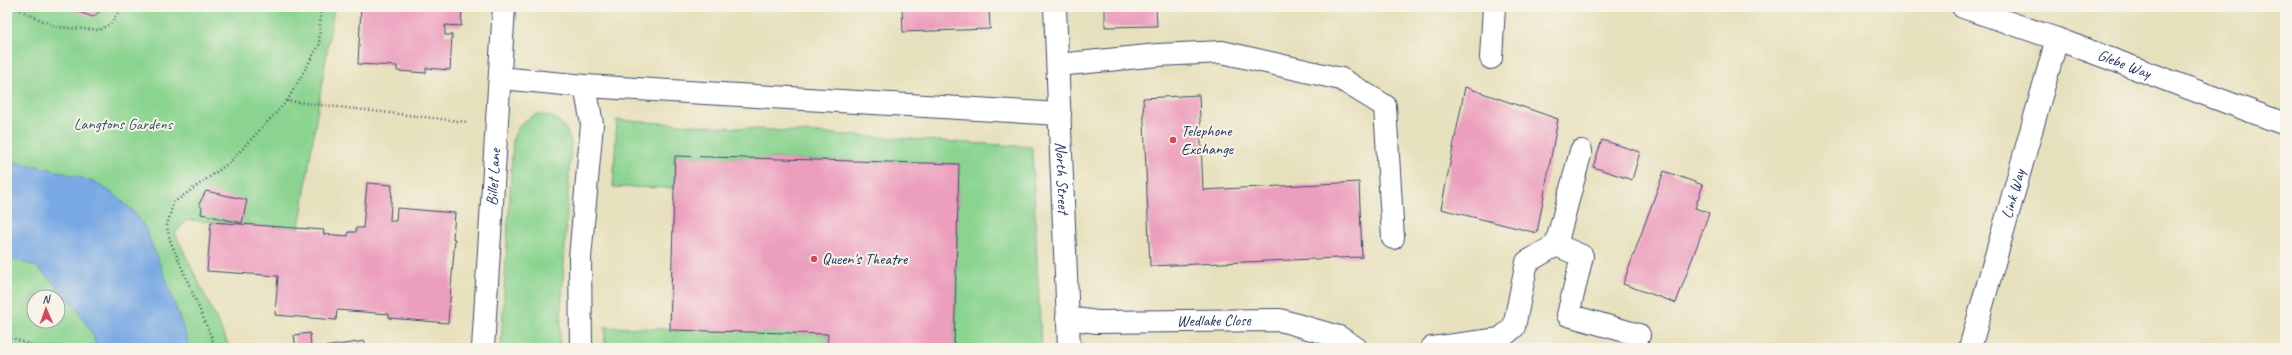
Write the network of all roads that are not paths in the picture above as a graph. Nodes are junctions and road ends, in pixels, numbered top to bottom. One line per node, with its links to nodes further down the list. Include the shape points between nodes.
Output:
1 (504, 7): 8 (street, Billet Lane)
2 (1055, 7): 7 (street, North Street)
3 (1494, 7): 6 (street)
4 (1963, 7): 5 (street, Glebe Way)
5 (2057, 39): 11 (street, Glebe Way); 22 (street, Link Way)
6 (1491, 58)
7 (1058, 64): 10 (street, North Street); 13 (street, via 1222,52 1341,79 1385,106)
8 (500, 78): 9 (street); 17 (street, Billet Lane)
9 (585, 86): 10 (street); 18 (street, via 592,124 580,258)
10 (1060, 114): 15 (street, North Street)
11 (2285, 124)
12 (1581, 151): 14 (street)
13 (1393, 238)
14 (1556, 245): 16 (street, via 1582,256 1568,315); 21 (street, via 1527,262 1514,327 1500,340)
15 (1067, 318): 19 (street, North Street); 20 (street, Wedlake Close, via 1097,322 1280,320 1339,337)
16 (1640, 335)
17 (483, 348)
18 (581, 348)
19 (1068, 348)
20 (1356, 348)
21 (1432, 348)
22 (1970, 348)

